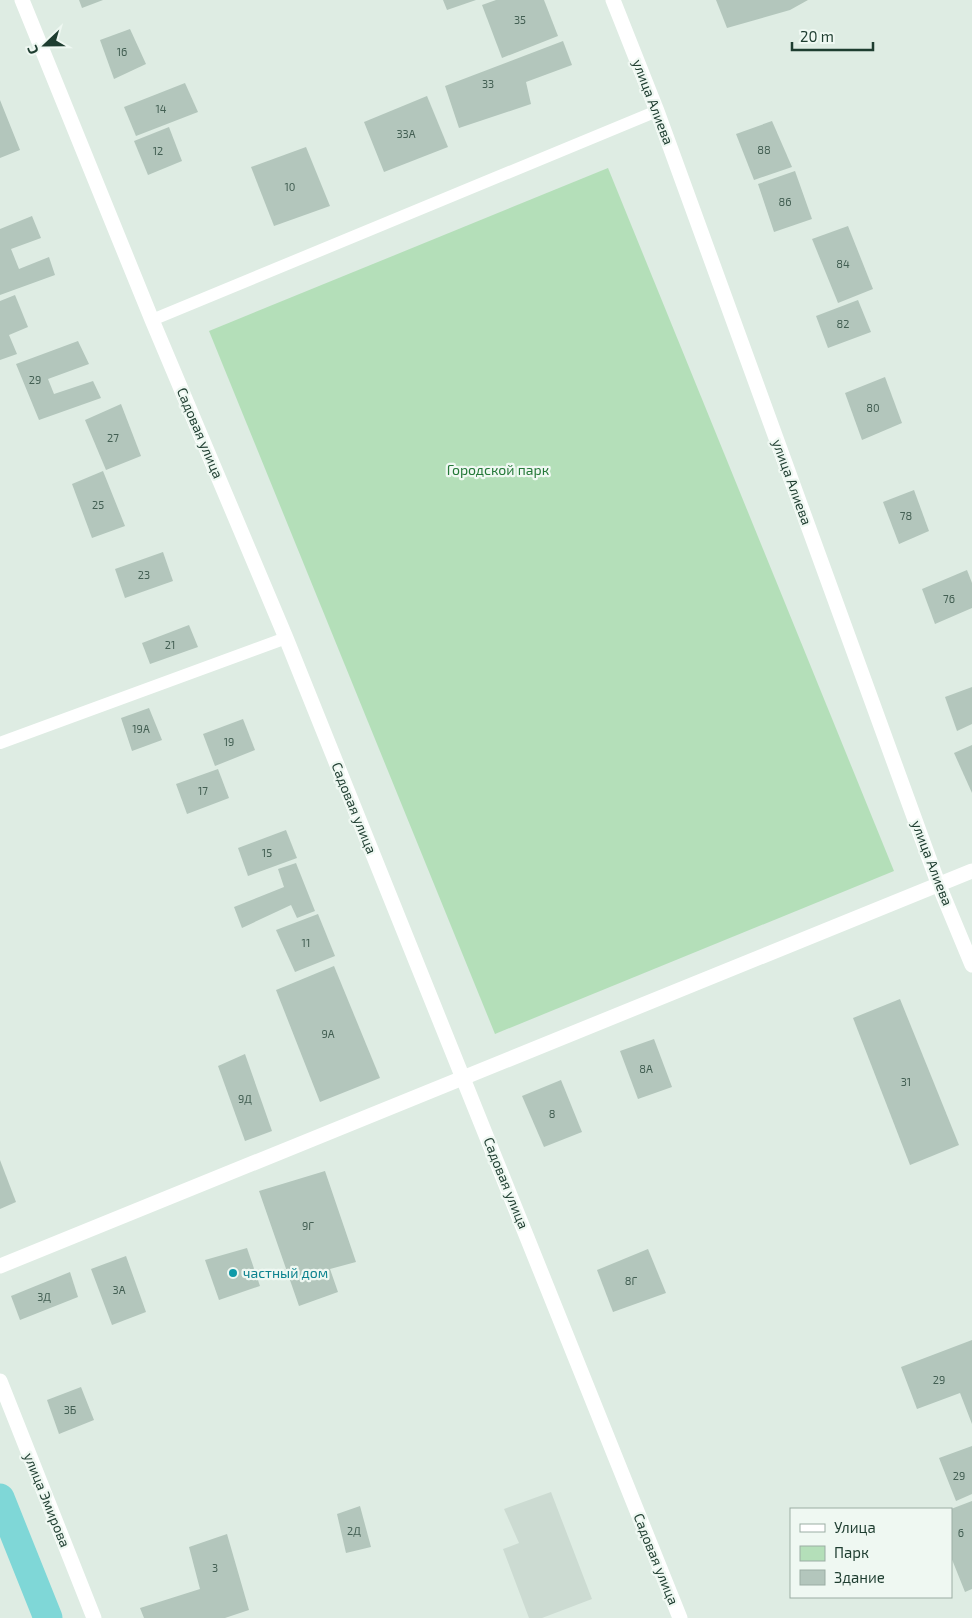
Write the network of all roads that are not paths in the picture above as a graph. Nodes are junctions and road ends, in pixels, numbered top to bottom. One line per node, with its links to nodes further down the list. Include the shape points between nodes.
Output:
1 (22, 0): 4 (street, Садовая улица)
2 (613, 0): 3 (street, улица Алиева)
3 (657, 111): 4 (lane); 8 (street, улица Алиева)
4 (152, 320): 5 (street, Садовая улица)
5 (286, 638): 6 (lane); 10 (street, Садовая улица)
6 (0, 743)
7 (972, 870): 8 (street)
8 (938, 883): 9 (street, улица Алиева); 10 (street)
9 (972, 965)
10 (463, 1078): 11 (street); 14 (street, Садовая улица)
11 (0, 1266)
12 (0, 1381): 13 (street, улица Эмирова)
13 (94, 1618)
14 (680, 1618)

